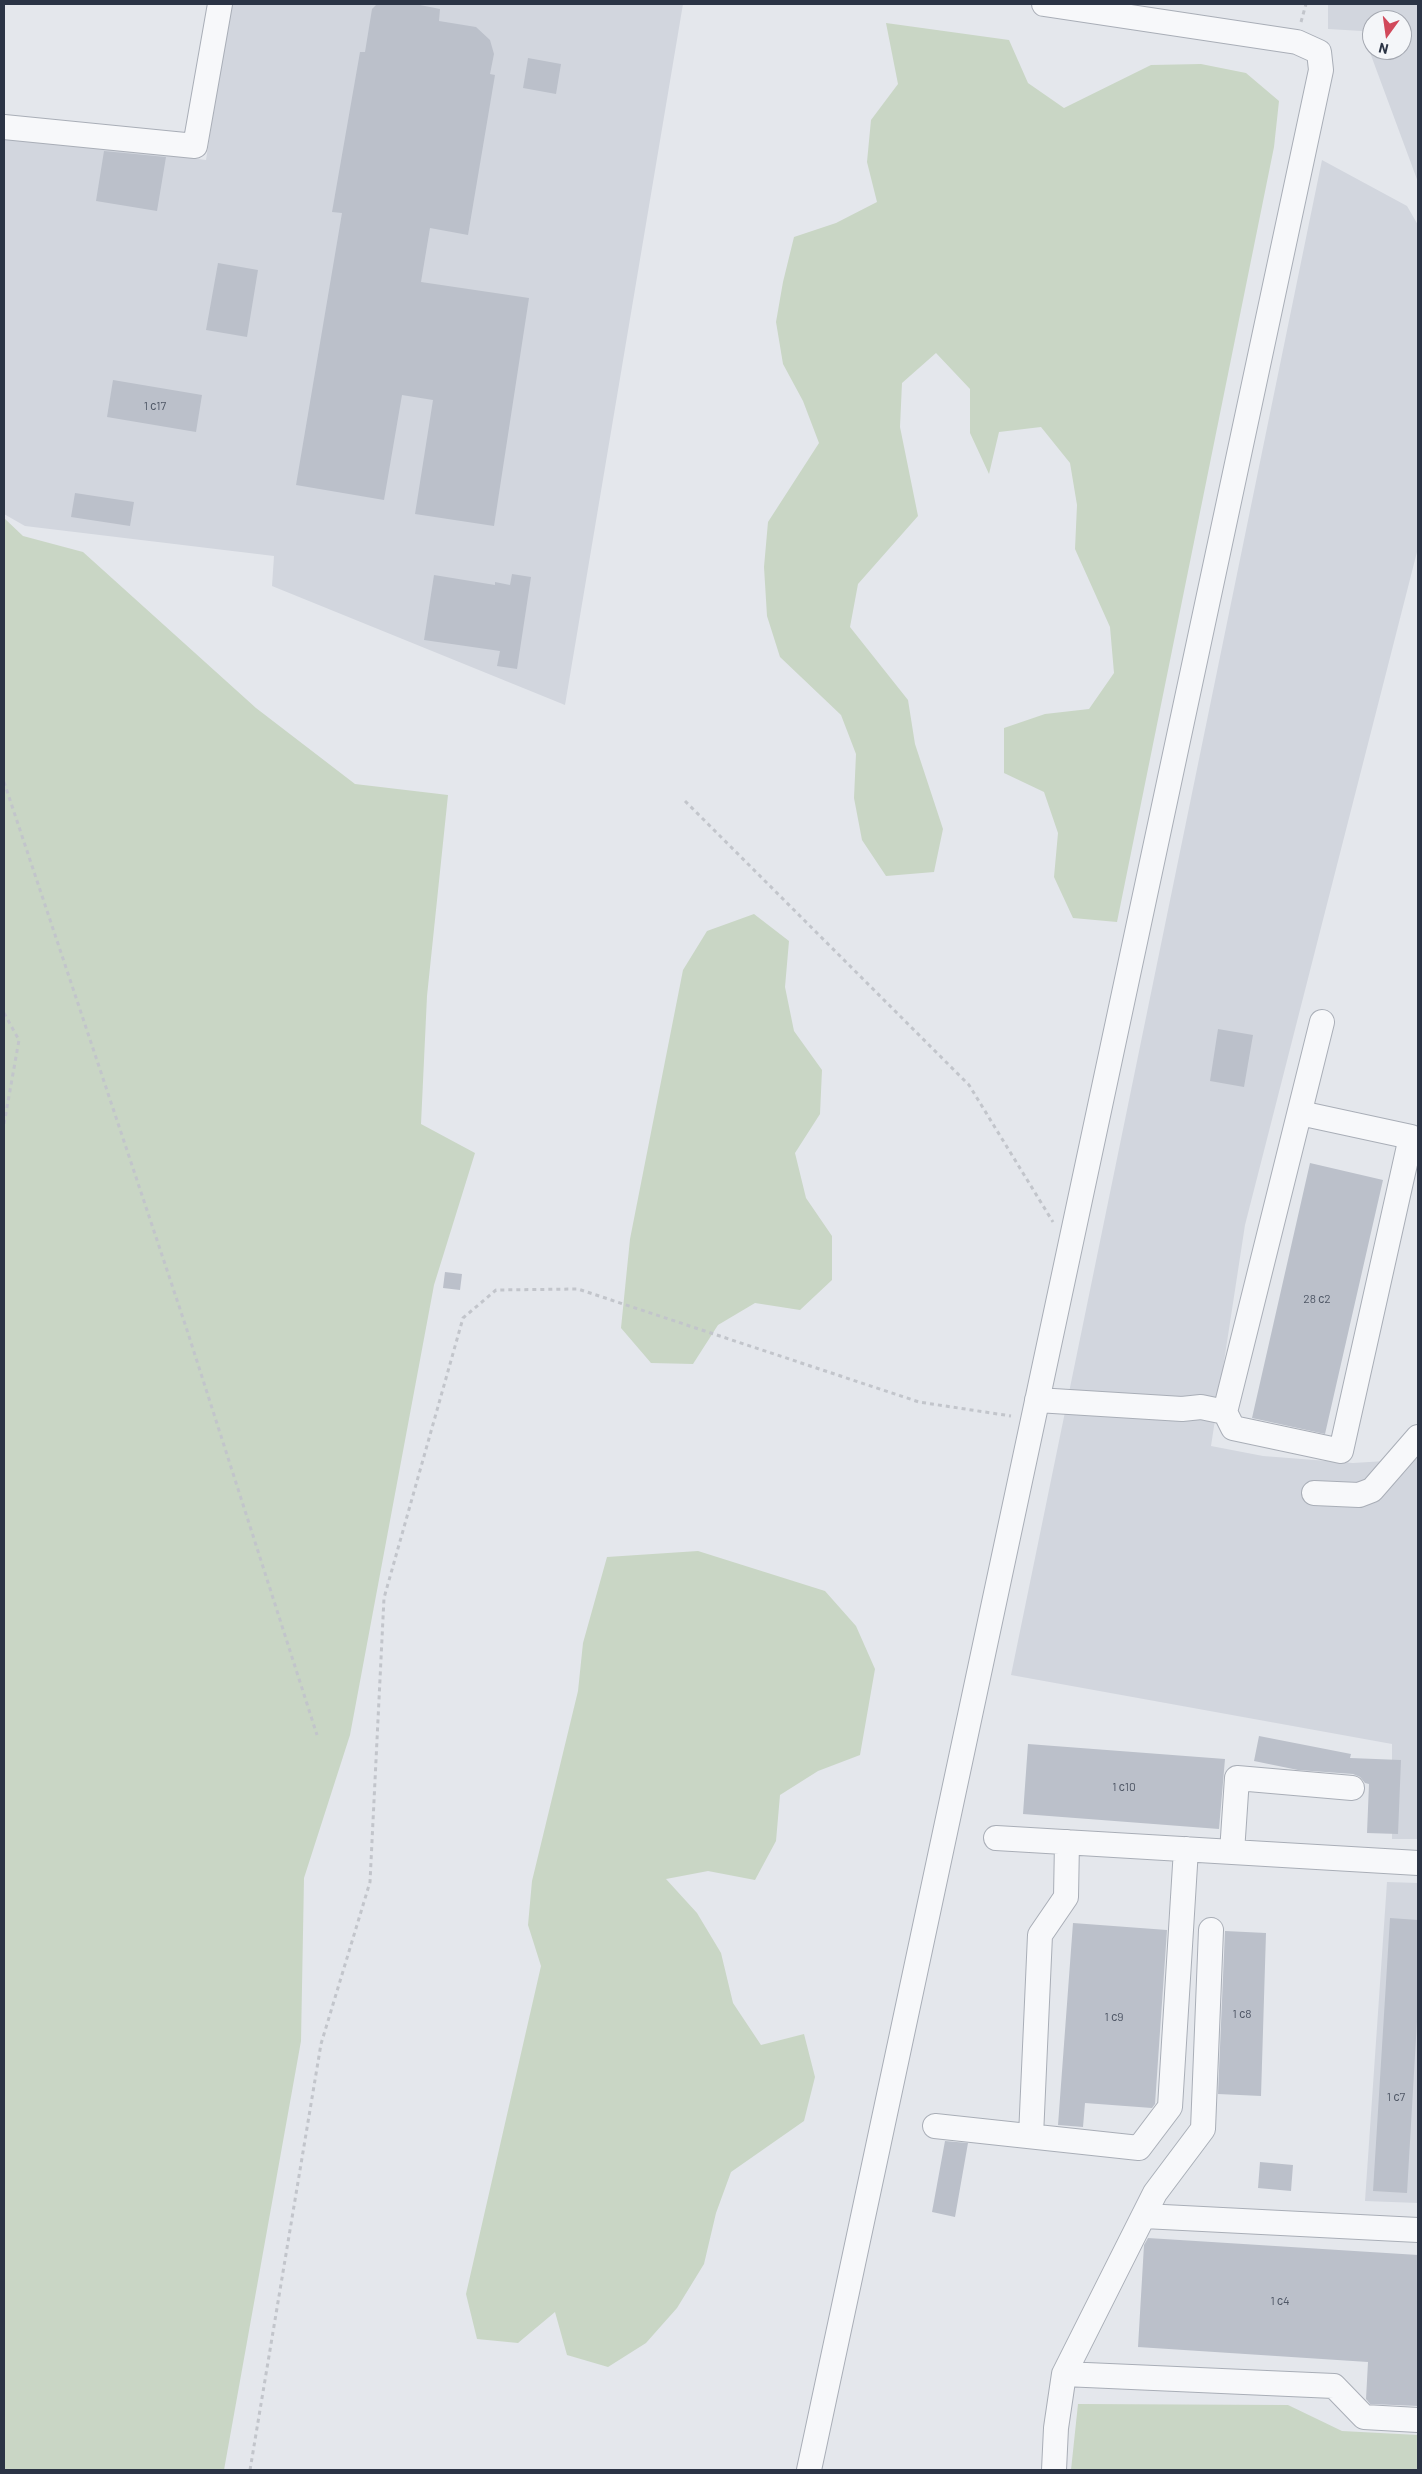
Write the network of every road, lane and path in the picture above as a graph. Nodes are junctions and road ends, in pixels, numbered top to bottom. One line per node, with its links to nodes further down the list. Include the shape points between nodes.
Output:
1 (220, 4): 3 (lane, via 194,146)
2 (1044, 4): 10 (lane, via 1297,42 1319,52 1321,70)
3 (4, 127)
4 (4, 782): 15 (path, via 186,1327)
5 (685, 801): 10 (path, via 969,1085)
6 (4, 1013): 9 (path, via 19,1040)
7 (1322, 1022): 8 (lane)
8 (1300, 1113): 12 (lane); 12 (lane, via 1411,1137 1341,1451 1233,1428)
9 (4, 1124)
10 (1069, 1249): 11 (lane)
11 (1035, 1410): 12 (lane, via 1201,1407); 29 (path, via 919,1402 578,1289 496,1290 463,1318 384,1598 370,1882 321,2044); 30 (lane)
12 (1225, 1412)
13 (1418, 1437): 14 (lane, via 1372,1490 1359,1495)
14 (1314, 1494)
15 (317, 1735)
16 (1352, 1788): 20 (lane, via 1238,1778)
17 (996, 1838): 18 (lane)
18 (1066, 1842): 19 (lane); 24 (lane, via 1066,1897 1040,1935)
19 (1186, 1849): 20 (lane); 24 (lane, via 1170,2107 1139,2148)
20 (1232, 1852): 21 (lane)
21 (1418, 1863)
22 (1211, 1930): 25 (lane, via 1203,2129 1155,2193)
23 (935, 2126): 24 (lane)
24 (1032, 2136)
25 (1144, 2216): 26 (lane); 27 (lane)
26 (1418, 2230)
27 (1064, 2374): 28 (lane, via 1334,2386 1364,2417); 31 (lane)
28 (1418, 2420)
29 (250, 2470)
30 (809, 2470)
31 (1054, 2470)

